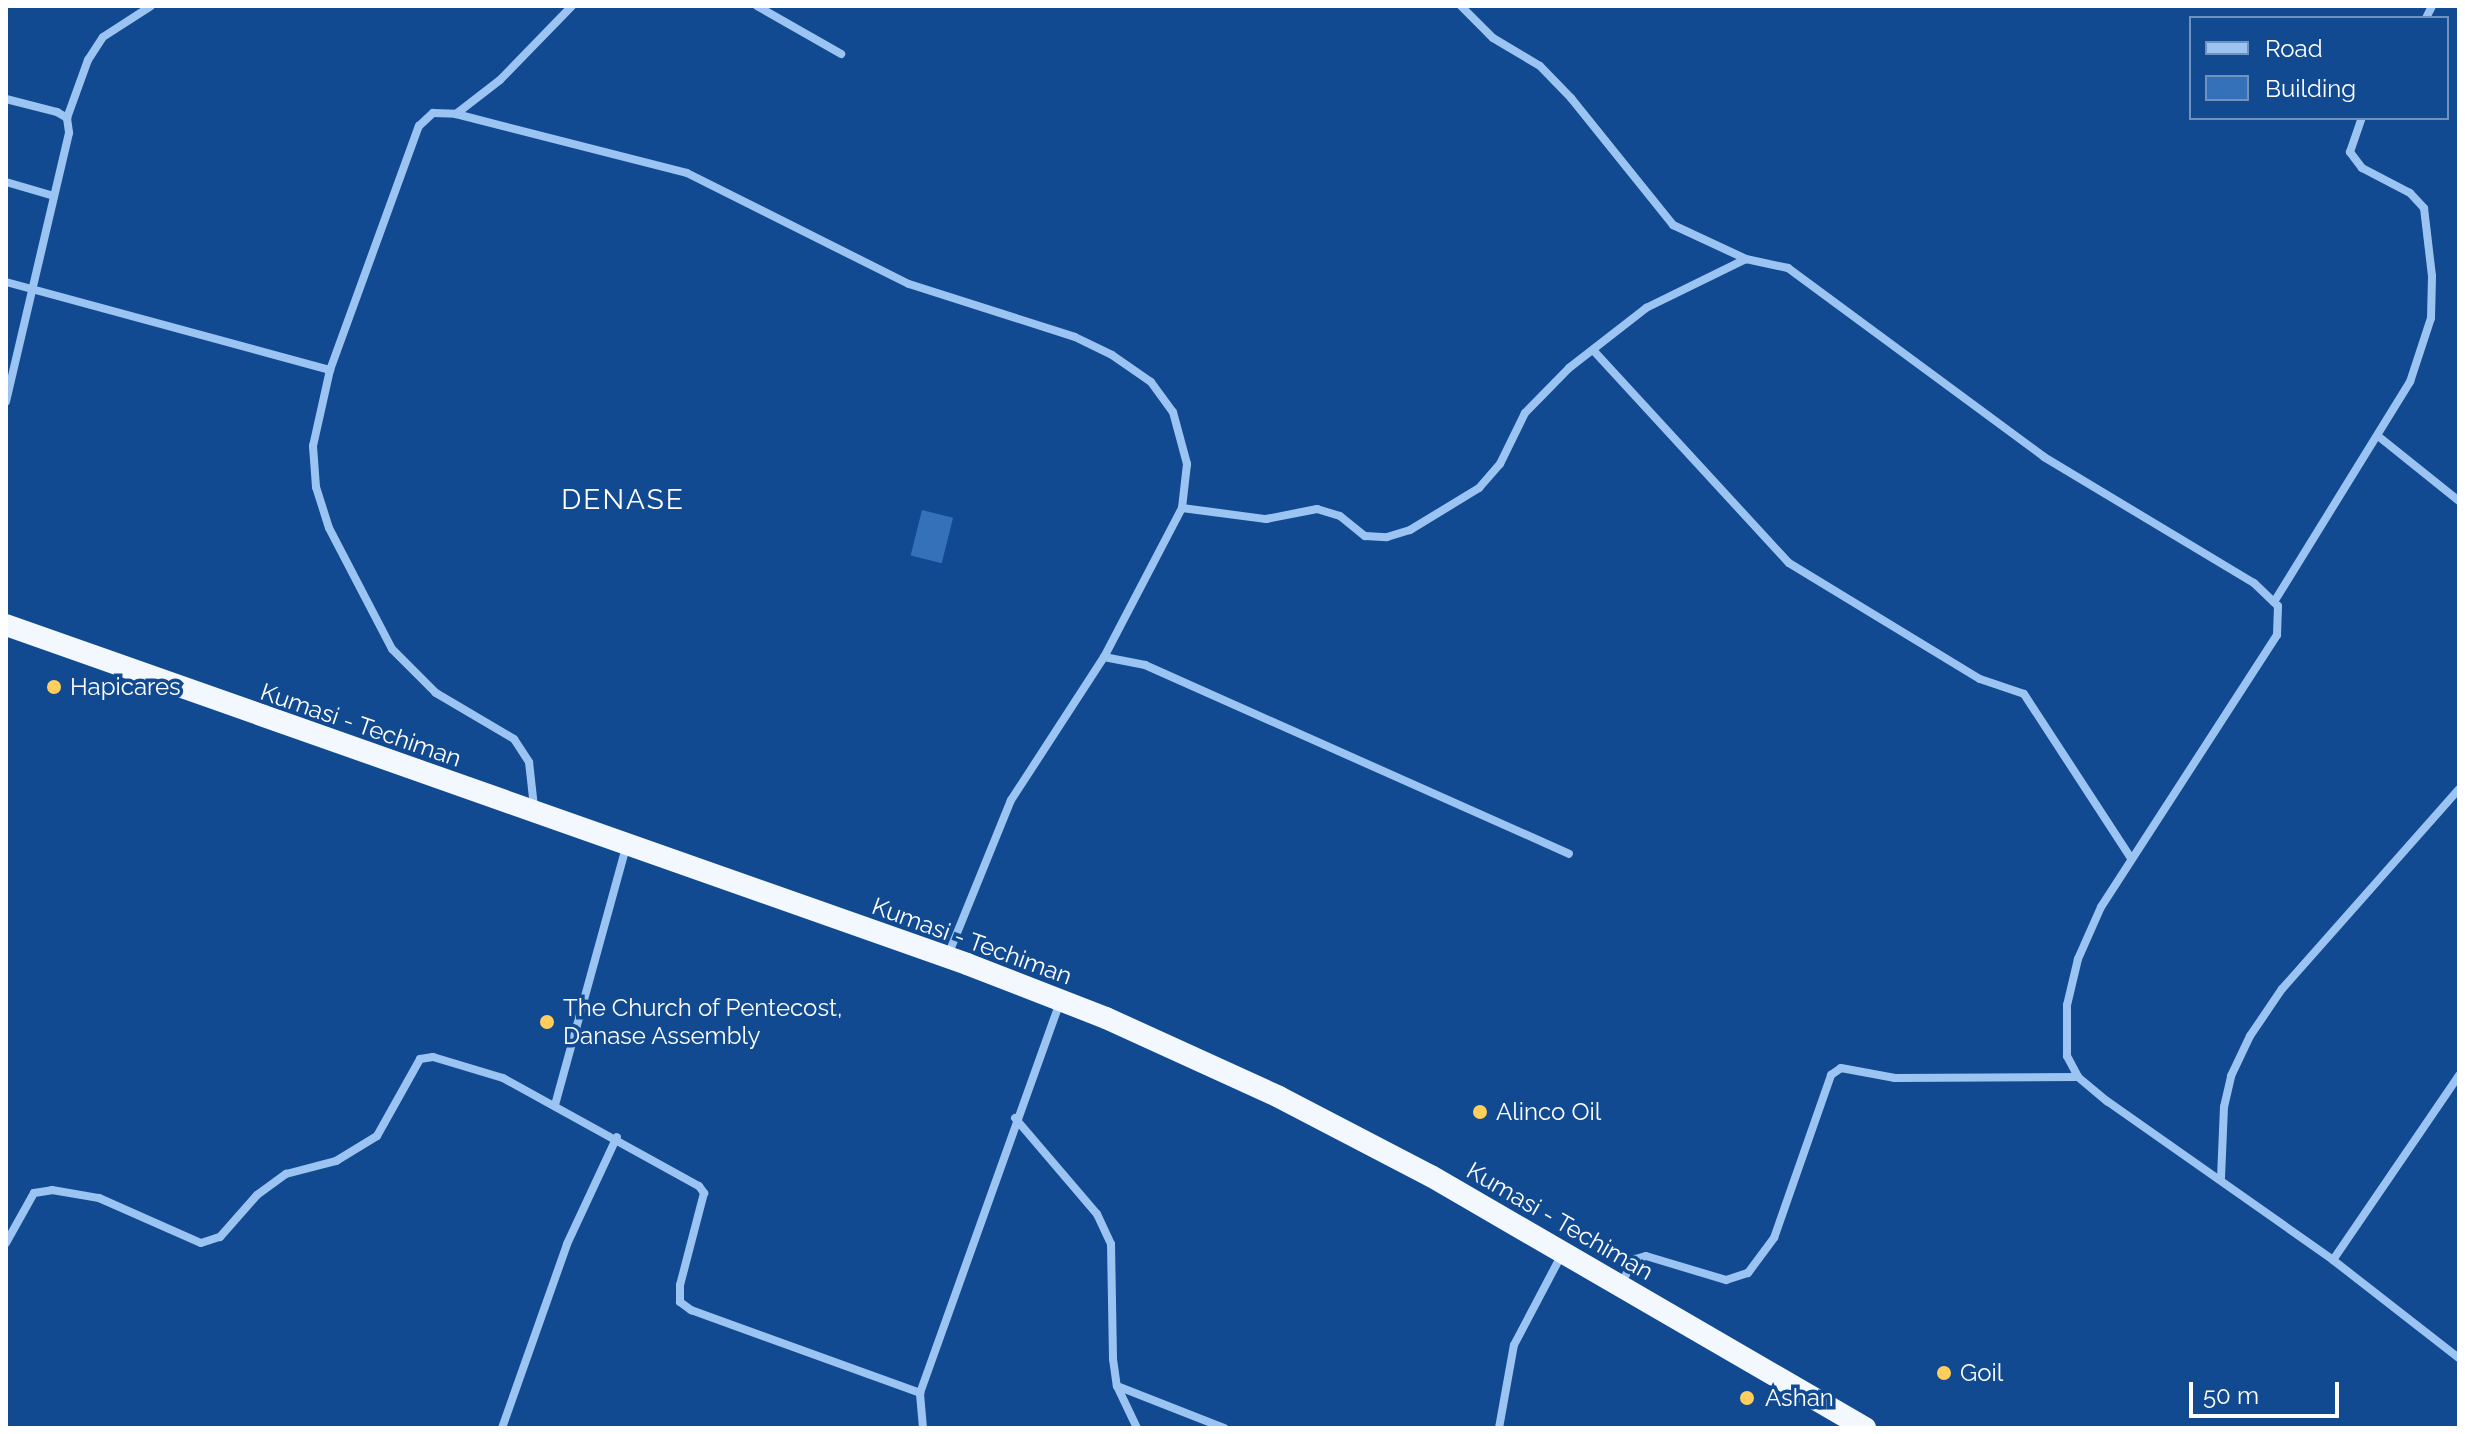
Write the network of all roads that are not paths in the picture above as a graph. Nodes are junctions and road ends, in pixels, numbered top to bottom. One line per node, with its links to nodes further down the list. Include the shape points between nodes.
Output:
1 (151, 6): 8 (street, via 103,37 88,60)
2 (572, 6): 7 (street, via 500,80)
3 (757, 6): 5 (street)
4 (1461, 6): 12 (street, via 1493,38 1540,66 1571,98 1673,225)
5 (841, 54)
6 (6, 99): 8 (street)
7 (456, 114): 16 (street, via 433,113 419,126); 21 (street, via 687,173 909,284 1049,328 1112,355 1151,382 1173,412 1187,464)
8 (67, 118): 11 (street, via 69,133)
9 (2361, 120): 19 (street, via 2350,152 2362,168 2410,193 2424,208 2432,276 2426,341)
10 (6, 182): 11 (street)
11 (54, 196): 14 (street)
12 (1746, 259): 15 (street, via 1646,308); 22 (street, via 1788,268 2044,457 2254,583)
13 (6, 282): 14 (street)
14 (33, 289): 16 (street); 17 (street)
15 (1593, 350): 21 (street, via 1525,413 1500,464 1479,488 1410,530 1365,536 1340,516 1317,509 1266,519); 29 (street, via 1789,563 1980,679 2024,694)
16 (330, 370): 26 (street, via 313,446 316,487 329,528 392,649 436,693 514,739 529,762)
17 (10, 372): 18 (street)
18 (6, 402)
19 (2378, 436): 20 (street); 22 (street)
20 (2459, 501)
21 (1182, 508): 24 (street)
22 (2274, 602): 29 (street, via 2277,635)
23 (6, 625): 26 (highway, Kumasi - Techiman)
24 (1104, 657): 28 (street, via 1145,665); 30 (street, via 1011,800)
25 (2459, 789): 37 (street, via 2282,989 2250,1036 2231,1076 2224,1107)
26 (534, 812): 27 (highway, Kumasi - Techiman)
27 (626, 844): 30 (highway, Kumasi - Techiman); 34 (street)
28 (1569, 854)
29 (2131, 858): 33 (street, via 2095,920 2067,1005 2067,1056)
30 (947, 957): 31 (highway, Kumasi - Techiman)
31 (1060, 1001): 35 (street); 39 (highway, Kumasi - Techiman, via 1301,1108)
32 (2459, 1075): 40 (street)
33 (2078, 1077): 37 (street); 41 (street, via 1895,1078 1841,1068 1831,1075 1774,1238 1748,1273 1726,1280 1646,1256 1635,1259)
34 (555, 1105): 36 (street); 38 (street, via 503,1078 433,1057 420,1059 377,1136 336,1161 286,1174 257,1195 220,1237 201,1243 107,1201 52,1190 34,1193)
35 (1015, 1118): 43 (street, via 1097,1214 1111,1244); 44 (street)
36 (617, 1137): 44 (street, via 704,1193 680,1302); 45 (street, via 567,1244)
37 (2221, 1178): 40 (street)
38 (6, 1243)
39 (1564, 1252): 41 (highway, Kumasi - Techiman); 49 (street, via 1514,1345)
40 (2333, 1260): 42 (street)
41 (1620, 1285): 50 (highway, Kumasi - Techiman)
42 (2459, 1358)
43 (1117, 1386): 47 (street); 48 (street)
44 (920, 1393): 46 (street)
45 (502, 1428)
46 (923, 1428)
47 (1137, 1428)
48 (1224, 1428)
49 (1499, 1428)
50 (1865, 1428)

